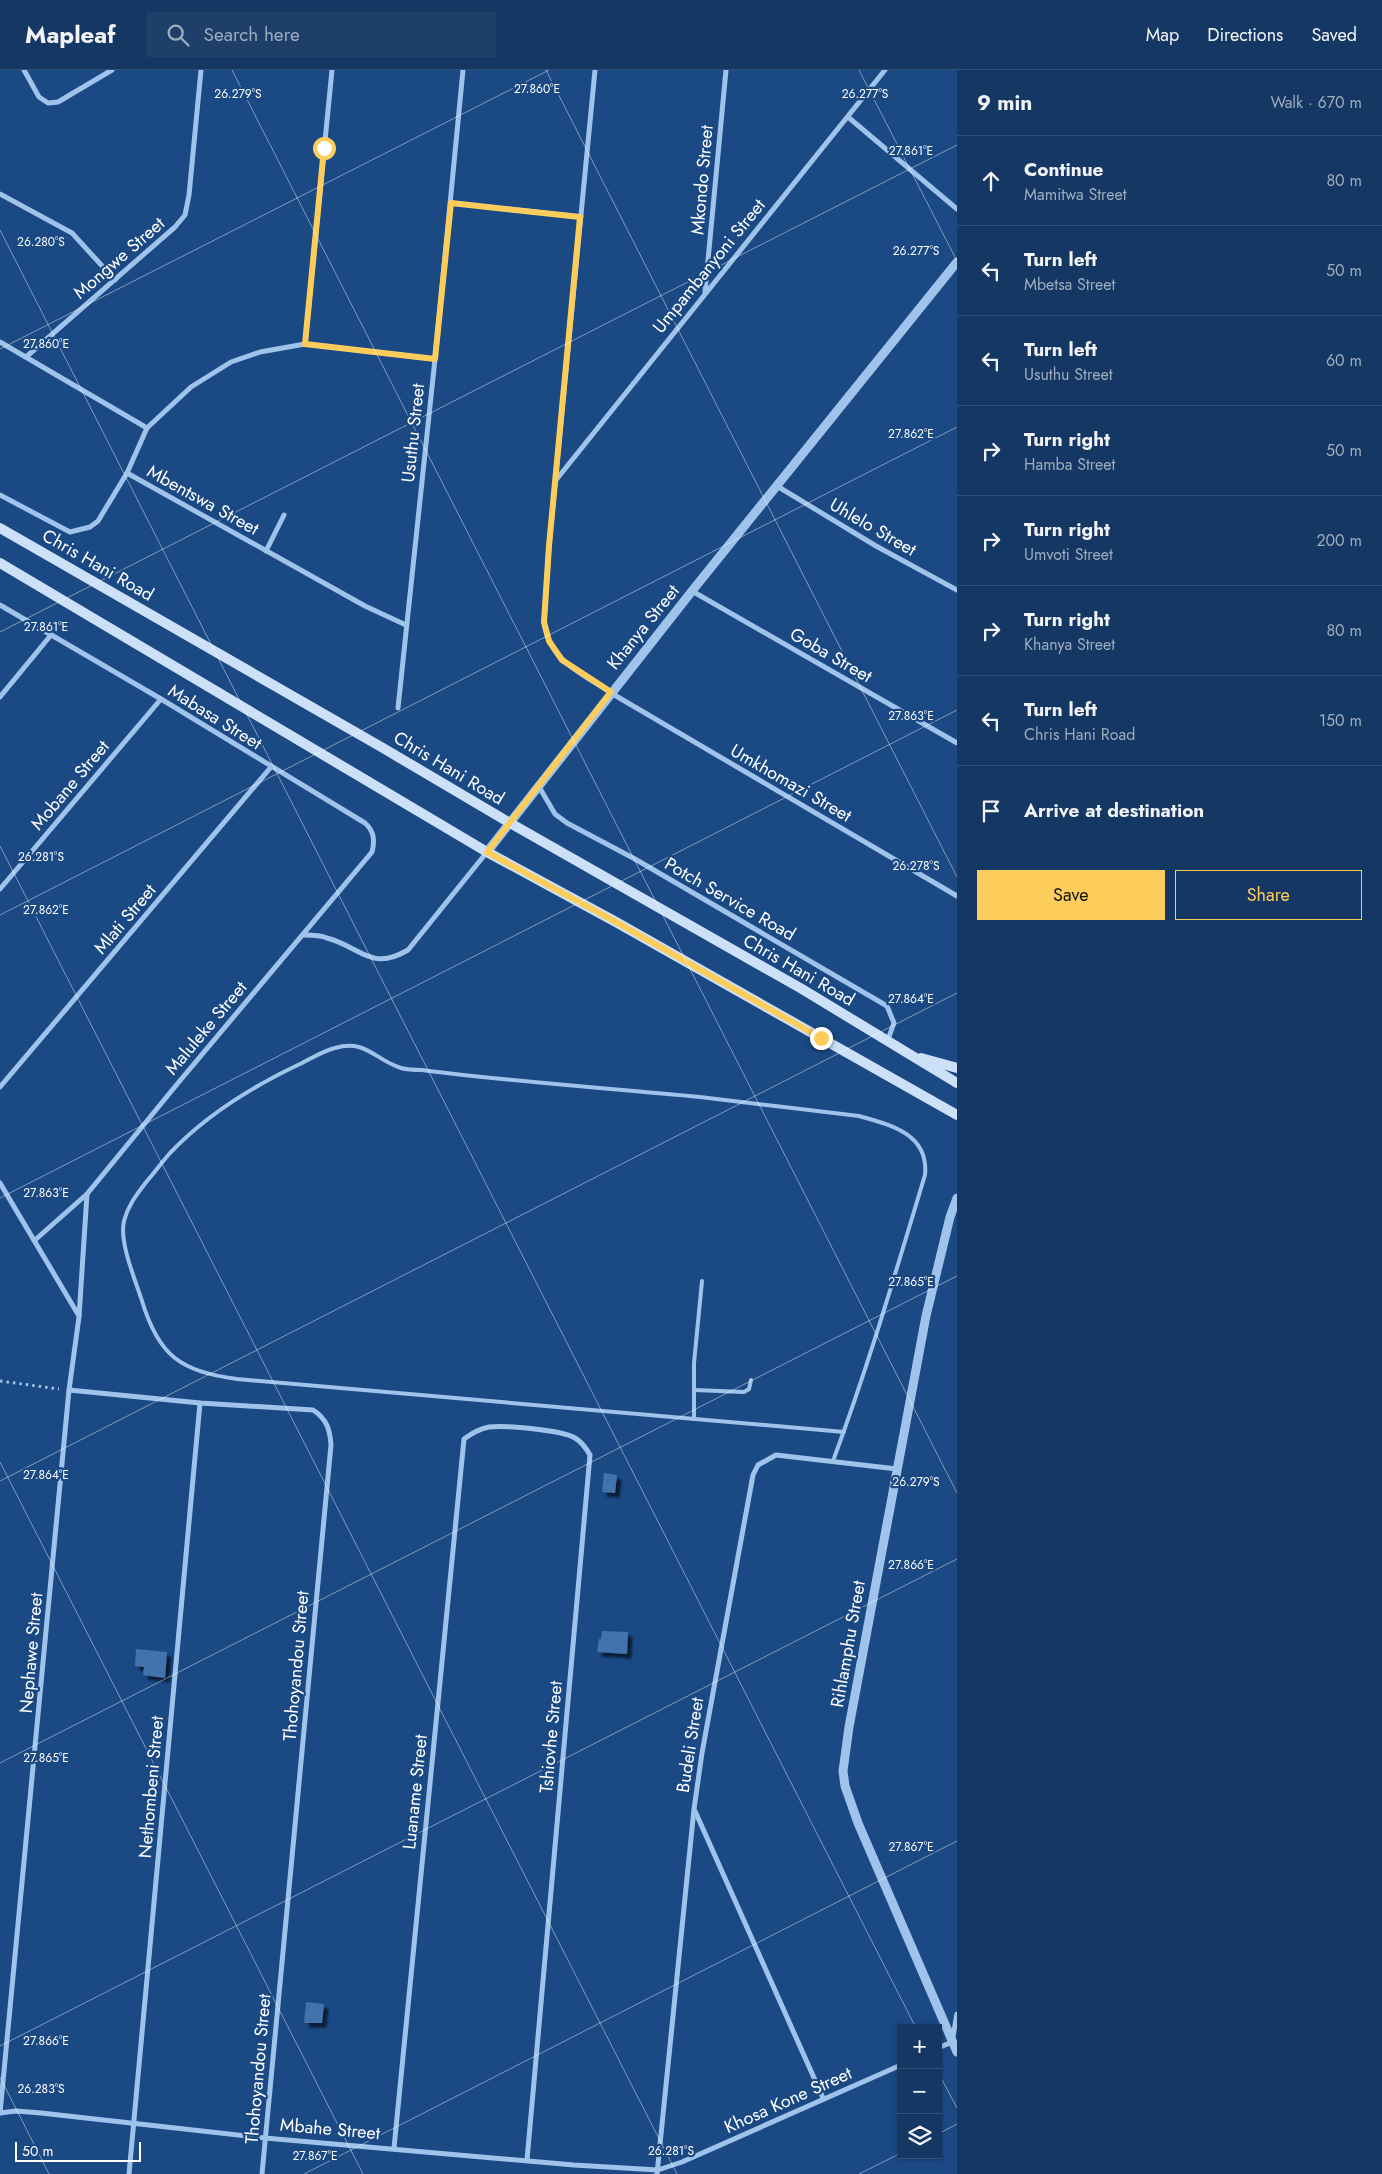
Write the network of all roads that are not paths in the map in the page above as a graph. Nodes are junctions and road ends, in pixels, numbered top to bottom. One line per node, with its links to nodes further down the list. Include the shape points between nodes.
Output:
1 (24, 70): 2 (street, via 39,97 48,103 58,102)
2 (112, 70)
3 (201, 70): 15 (street, Mongwe Street, via 185,215)
4 (332, 70): 18 (street)
5 (463, 70): 11 (street, Usuthu Street)
6 (595, 70): 13 (street, Umkhomazi Street)
7 (726, 70): 16 (street, Mkondo Street)
8 (885, 70): 9 (street, Umpambanyoni Street)
9 (848, 117): 12 (street); 16 (street, Umpambanyoni Street)
10 (0, 194): 15 (street, via 72,233)
11 (451, 203): 13 (street); 20 (street, Usuthu Street)
12 (957, 209)
13 (580, 217): 23 (street, Umkhomazi Street)
14 (957, 262): 24 (street, Khanya Street)
15 (115, 280): 19 (street, Mongwe Street)
16 (705, 293): 23 (street, Umpambanyoni Street)
17 (0, 342): 19 (street)
18 (305, 344): 20 (street); 21 (street, via 260,352 231,362 191,387)
19 (26, 357): 21 (street)
20 (435, 359): 33 (street, Usuthu Street)
21 (147, 428): 22 (street)
22 (127, 473): 25 (street, via 98,521 70,532); 28 (street, Mbentswa Street)
23 (556, 480): 35 (street, Umkhomazi Street, via 545,632 562,660)
24 (777, 486): 30 (street, Uhlelo Street); 31 (street, Khanya Street)
25 (0, 495)
26 (284, 515): 28 (street, Mbentswa Street)
27 (0, 528): 43 (main road, Chris Hani Road)
28 (266, 551): 33 (street, Mbentswa Street)
29 (0, 563): 44 (main road)
30 (957, 590)
31 (692, 591): 35 (street, Khanya Street); 39 (street, Goba Street)
32 (0, 605): 34 (street, Mabasa Street)
33 (406, 625): 38 (street, Usuthu Street)
34 (51, 635): 36 (street); 37 (street, Mabasa Street)
35 (611, 692): 41 (street, Khanya Street); 46 (street, Umkhomazi Street)
36 (0, 697)
37 (161, 699): 40 (street, Mabasa Street); 45 (street, Mobane Street)
38 (398, 708)
39 (957, 743)
40 (271, 767): 42 (street, Mabasa Street); 52 (street, Mlati Street)
41 (538, 785): 43 (street, Khanya Street); 48 (street, Potch Service Road, via 555,814 567,823 635,859 887,1006 894,1023)
42 (365, 823): 47 (street, Maluleke Street, via 374,834 372,852)
43 (510, 823): 44 (street, Khanya Street); 48 (main road, Chris Hani Road, via 802,989)
44 (487, 852): 47 (street, Khanya Street, via 408,950 399,955 379,960 328,938); 53 (main road, via 625,926)
45 (0, 889)
46 (957, 896)
47 (304, 934): 55 (street, Maluleke Street)
48 (887, 1042): 49 (main road, Chris Hani Road)
49 (906, 1054): 50 (main road); 51 (main road, Chris Hani Road)
50 (957, 1068)
51 (957, 1083)
52 (0, 1088)
53 (957, 1115)
54 (0, 1183): 57 (street)
55 (87, 1194): 57 (street, Maluleke Street); 59 (street, Nephawe Street)
56 (957, 1198): 68 (street, Rihlamphu Street, via 926,1316)
57 (35, 1240): 59 (street)
58 (702, 1281): 62 (lane)
59 (79, 1317): 61 (street, Nephawe Street)
60 (751, 1380): 62 (lane, via 744,1392)
61 (69, 1390): 63 (street, Thohoyandou Street); 76 (street, Nephawe Street)
62 (694, 1390): 64 (lane)
63 (200, 1402): 77 (street, Nethombeni Street); 78 (street, Thohoyandou Street, via 313,1410 327,1423 331,1445)
64 (694, 1418): 65 (lane); 65 (lane, via 237,1379 200,1372 178,1361 165,1349 145,1312 123,1238 123,1222 130,1202 170,1154 204,1123 290,1068 334,1048 352,1045 366,1048 402,1068 698,1097 859,1116 884,1123 905,1133 921,1147 926,1161 873,1348)
65 (844, 1432): 67 (lane)
66 (464, 1439): 79 (street, Luaname Street); 80 (street, Tshiovhe Street, via 478,1430 496,1426 564,1433 582,1443 590,1455)
67 (833, 1461): 68 (street, Budeli Street); 69 (street, Budeli Street, via 776,1455 758,1465 753,1475)
68 (897, 1469): 71 (street, Rihlamphu Street, via 843,1771 858,1823)
69 (694, 1809): 75 (street); 81 (street, Budeli Street)
70 (957, 2014): 71 (street)
71 (952, 2042): 72 (street); 73 (street, Rihlamphu Street)
72 (942, 2046)
73 (957, 2052)
74 (897, 2067): 75 (street, Khosa Kone Street)
75 (823, 2098): 81 (street, Khosa Kone Street)
76 (0, 2113): 77 (street, Mbahe Street, via 36,2112)
77 (134, 2122): 78 (street, Mbahe Street); 82 (street, Nethombeni Street)
78 (265, 2138): 79 (street, Mbahe Street); 83 (street, Thohoyandou Street)
79 (394, 2148): 80 (street, Mbahe Street)
80 (527, 2160): 81 (street, Mbahe Street)
81 (657, 2172)
82 (129, 2174)
83 (262, 2174)

